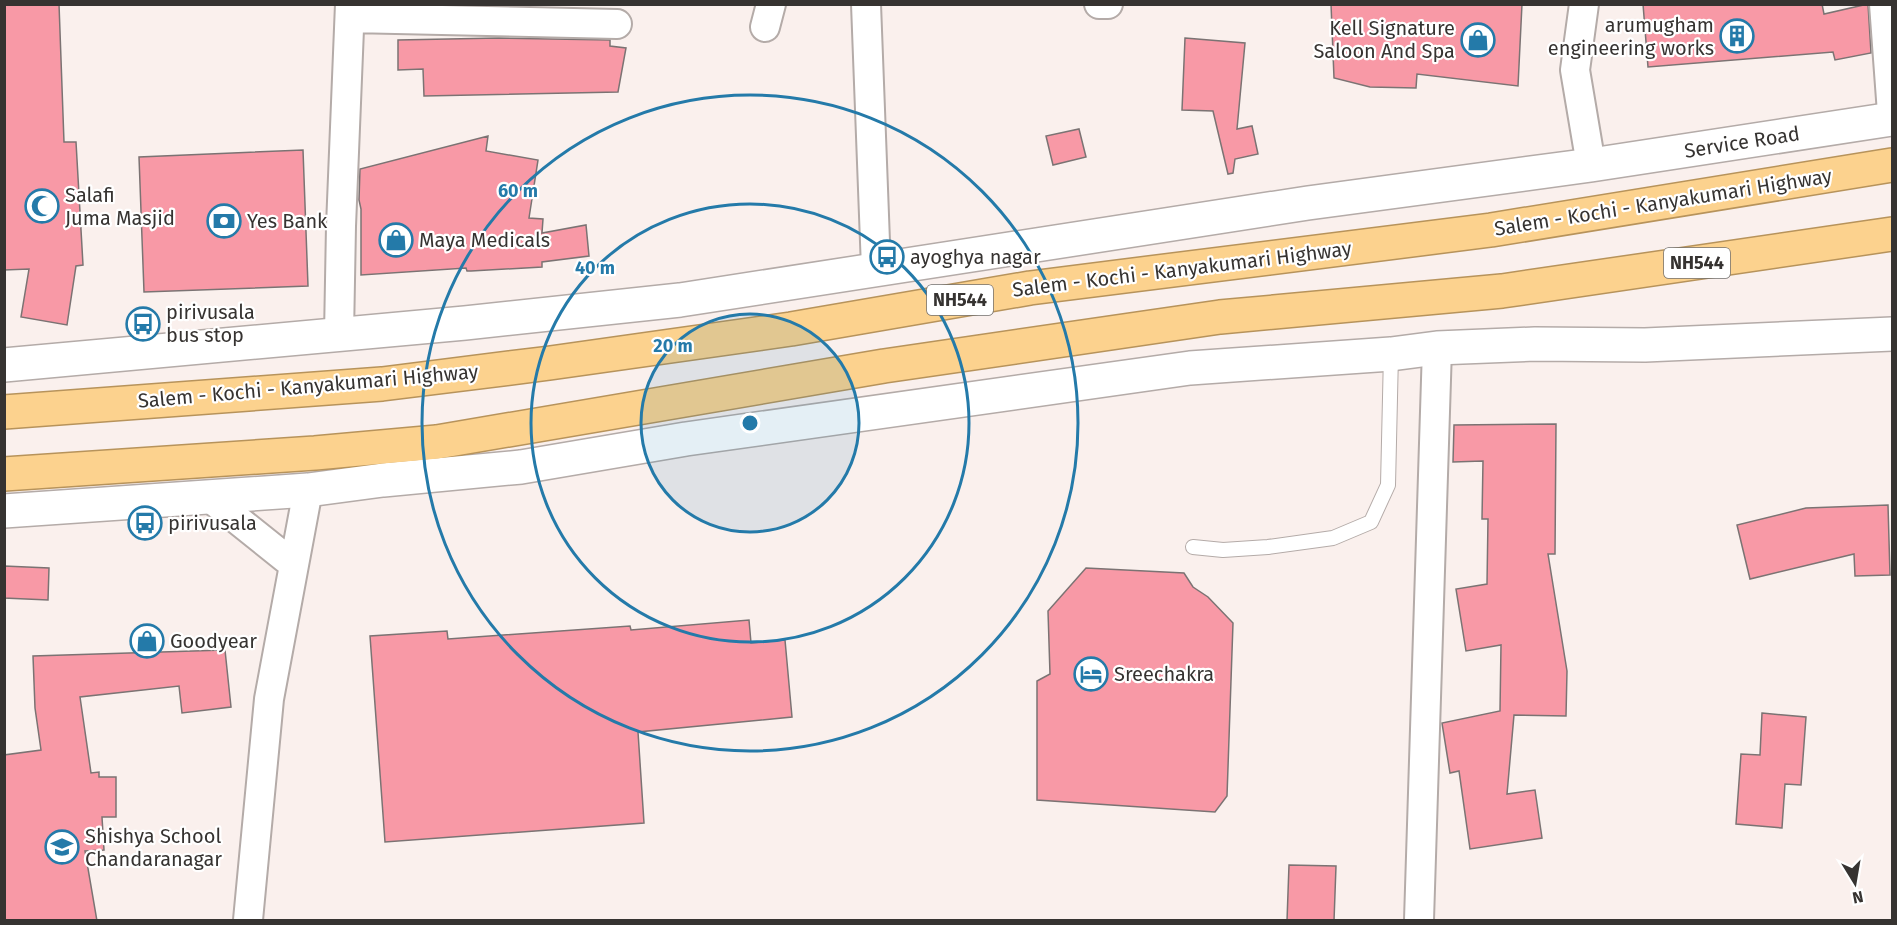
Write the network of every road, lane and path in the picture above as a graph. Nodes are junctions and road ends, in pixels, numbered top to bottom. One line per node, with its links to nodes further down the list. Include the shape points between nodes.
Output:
1 (866, 4): 13 (street)
2 (1099, 4): 3 (street)
3 (1108, 4)
4 (1584, 4): 10 (street, via 1575,70)
5 (1884, 4): 8 (street)
6 (350, 11): 7 (street); 15 (street)
7 (617, 24)
8 (1893, 113)
9 (1893, 119): 10 (street, Service Road)
10 (1591, 165): 13 (street, Service Road)
11 (1893, 165): 19 (highway, Salem - Kochi - Kanyakumari Highway / NH544, via 1491,230 1030,288 790,329 539,364 382,384)
12 (1893, 234): 20 (highway, NH544, via 1502,291 1220,317 884,366 437,442)
13 (876, 268): 15 (street, Service Road, via 680,300)
14 (1893, 334): 16 (street, via 1645,345)
15 (339, 335): 18 (street, Service Road)
16 (1437, 348): 17 (street); 27 (street)
17 (1391, 354): 21 (street, via 1190,368 686,439 521,467); 24 (lane, via 1388,485 1371,522 1333,538 1223,550)
18 (4, 365)
19 (4, 412)
20 (4, 474)
21 (308, 490): 22 (street); 25 (street)
22 (209, 497): 23 (street); 25 (street)
23 (4, 511)
24 (1193, 547)
25 (294, 565): 26 (street, via 269,699)
26 (248, 921)
27 (1419, 921)

